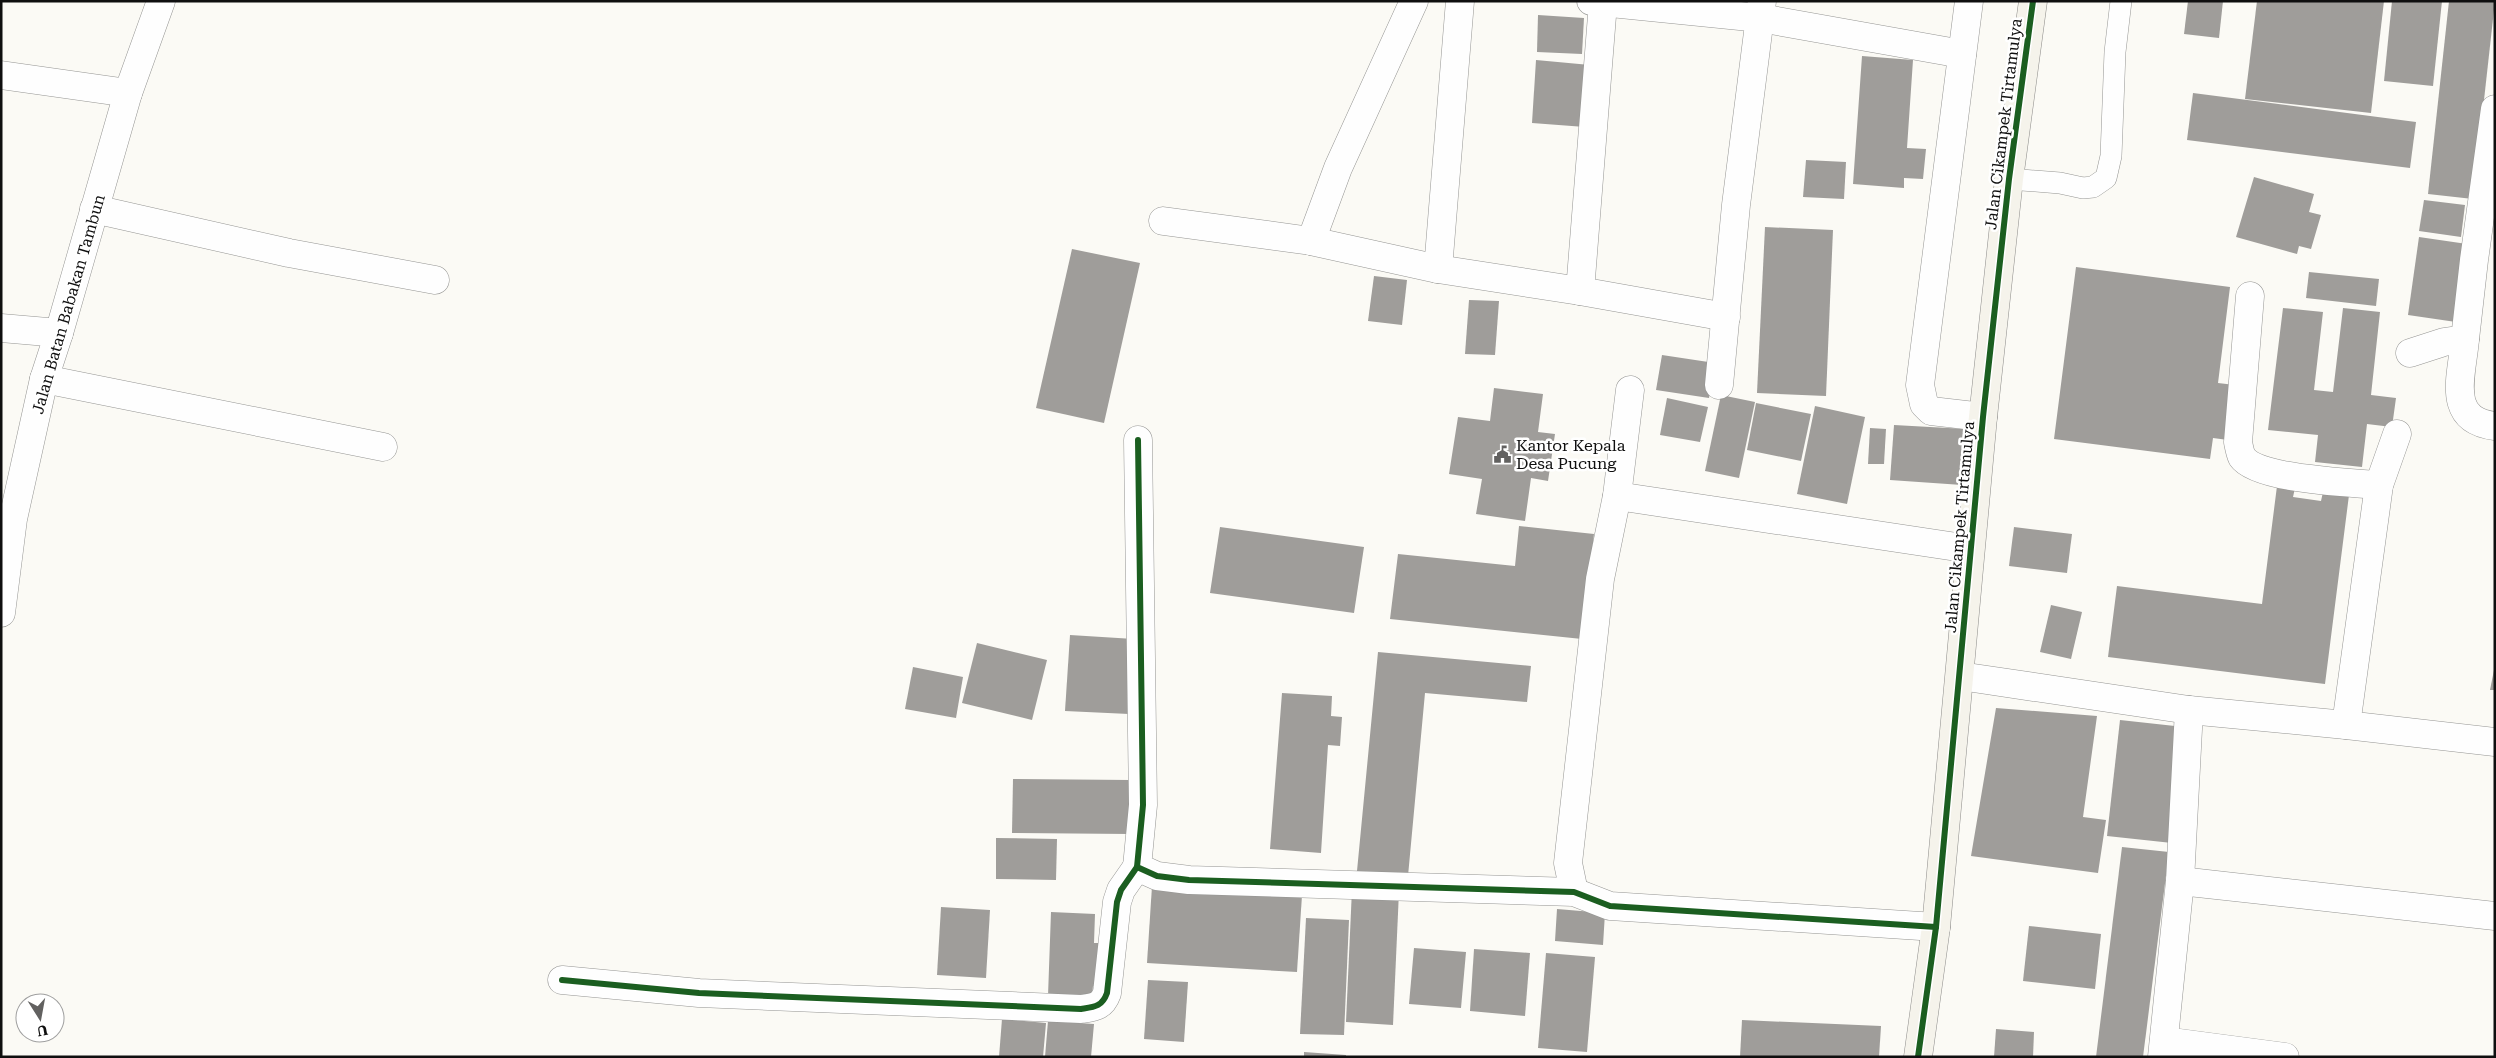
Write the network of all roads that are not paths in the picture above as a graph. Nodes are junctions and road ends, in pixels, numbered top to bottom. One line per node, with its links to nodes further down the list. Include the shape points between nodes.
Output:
1 (162, 1): 11 (street, Jalan Batan Babakan Tambun)
2 (1414, 1): 16 (street, via 1338,168)
3 (1460, 1): 18 (street)
4 (1969, 1): 9 (street)
5 (2033, 1): 13 (street, Jalan Cikampek Tirtamulya)
6 (2121, 1): 13 (lane, via 2115,52 2111,156 2106,178 2093,187 2083,188)
7 (1597, 2): 8 (street); 20 (street)
8 (1761, 9): 9 (street); 22 (street, via 1736,205)
9 (1962, 54): 30 (street, via 1920,385 1924,404 1931,411)
10 (1, 75): 11 (street)
11 (128, 93): 14 (street, Jalan Batan Babakan Tambun)
12 (2495, 109): 17 (street)
13 (2009, 179): 30 (street, Jalan Cikampek Tirtamulya)
14 (94, 209): 19 (street, via 289,253); 24 (street, Jalan Batan Babakan Tambun)
15 (1164, 222): 16 (street)
16 (1311, 241): 18 (street)
17 (2484, 261): 25 (street)
18 (1438, 269): 20 (street)
19 (435, 280)
20 (1580, 291): 22 (street)
21 (2250, 296): 35 (street, via 2238,442 2243,458 2260,470 2295,477)
22 (1726, 317): 28 (street)
23 (1, 328): 24 (street)
24 (59, 333): 27 (street, Jalan Batan Babakan Tambun)
25 (2465, 339): 26 (street); 31 (street, via 2460,403 2474,421)
26 (2410, 353)
27 (44, 379): 34 (street); 38 (street, Jalan Batan Babakan Tambun, via 13,519)
28 (1719, 385)
29 (1630, 390): 36 (street)
30 (1983, 417): 37 (street, Jalan Cikampek Tirtamulya)
31 (2495, 426)
32 (2397, 434): 35 (street)
33 (1138, 440): 43 (street, via 1143,805)
34 (383, 447)
35 (2379, 485): 41 (street)
36 (1617, 496): 37 (street); 45 (street, via 1600,579 1570,844 1568,863)
37 (1970, 549): 39 (street, Jalan Cikampek Tirtamulya)
38 (1, 613)
39 (1960, 676): 40 (street); 47 (street, Jalan Cikampek Tirtamulya)
40 (2189, 710): 41 (street); 44 (street)
41 (2346, 724): 42 (street)
42 (2495, 742)
43 (1137, 867): 45 (street, via 1157,876 1189,880); 48 (street, via 1117,902 1107,994 1104,1002 1096,1007 1081,1009 699,993)
44 (2180, 881): 46 (street); 49 (street)
45 (1574, 892): 47 (street, via 1610,906)
46 (2495, 916)
47 (1936, 927): 50 (street, Jalan Cikampek Tirtamulya)
48 (562, 980)
49 (2163, 1049): 51 (street)
50 (1918, 1057)
51 (2285, 1057)

